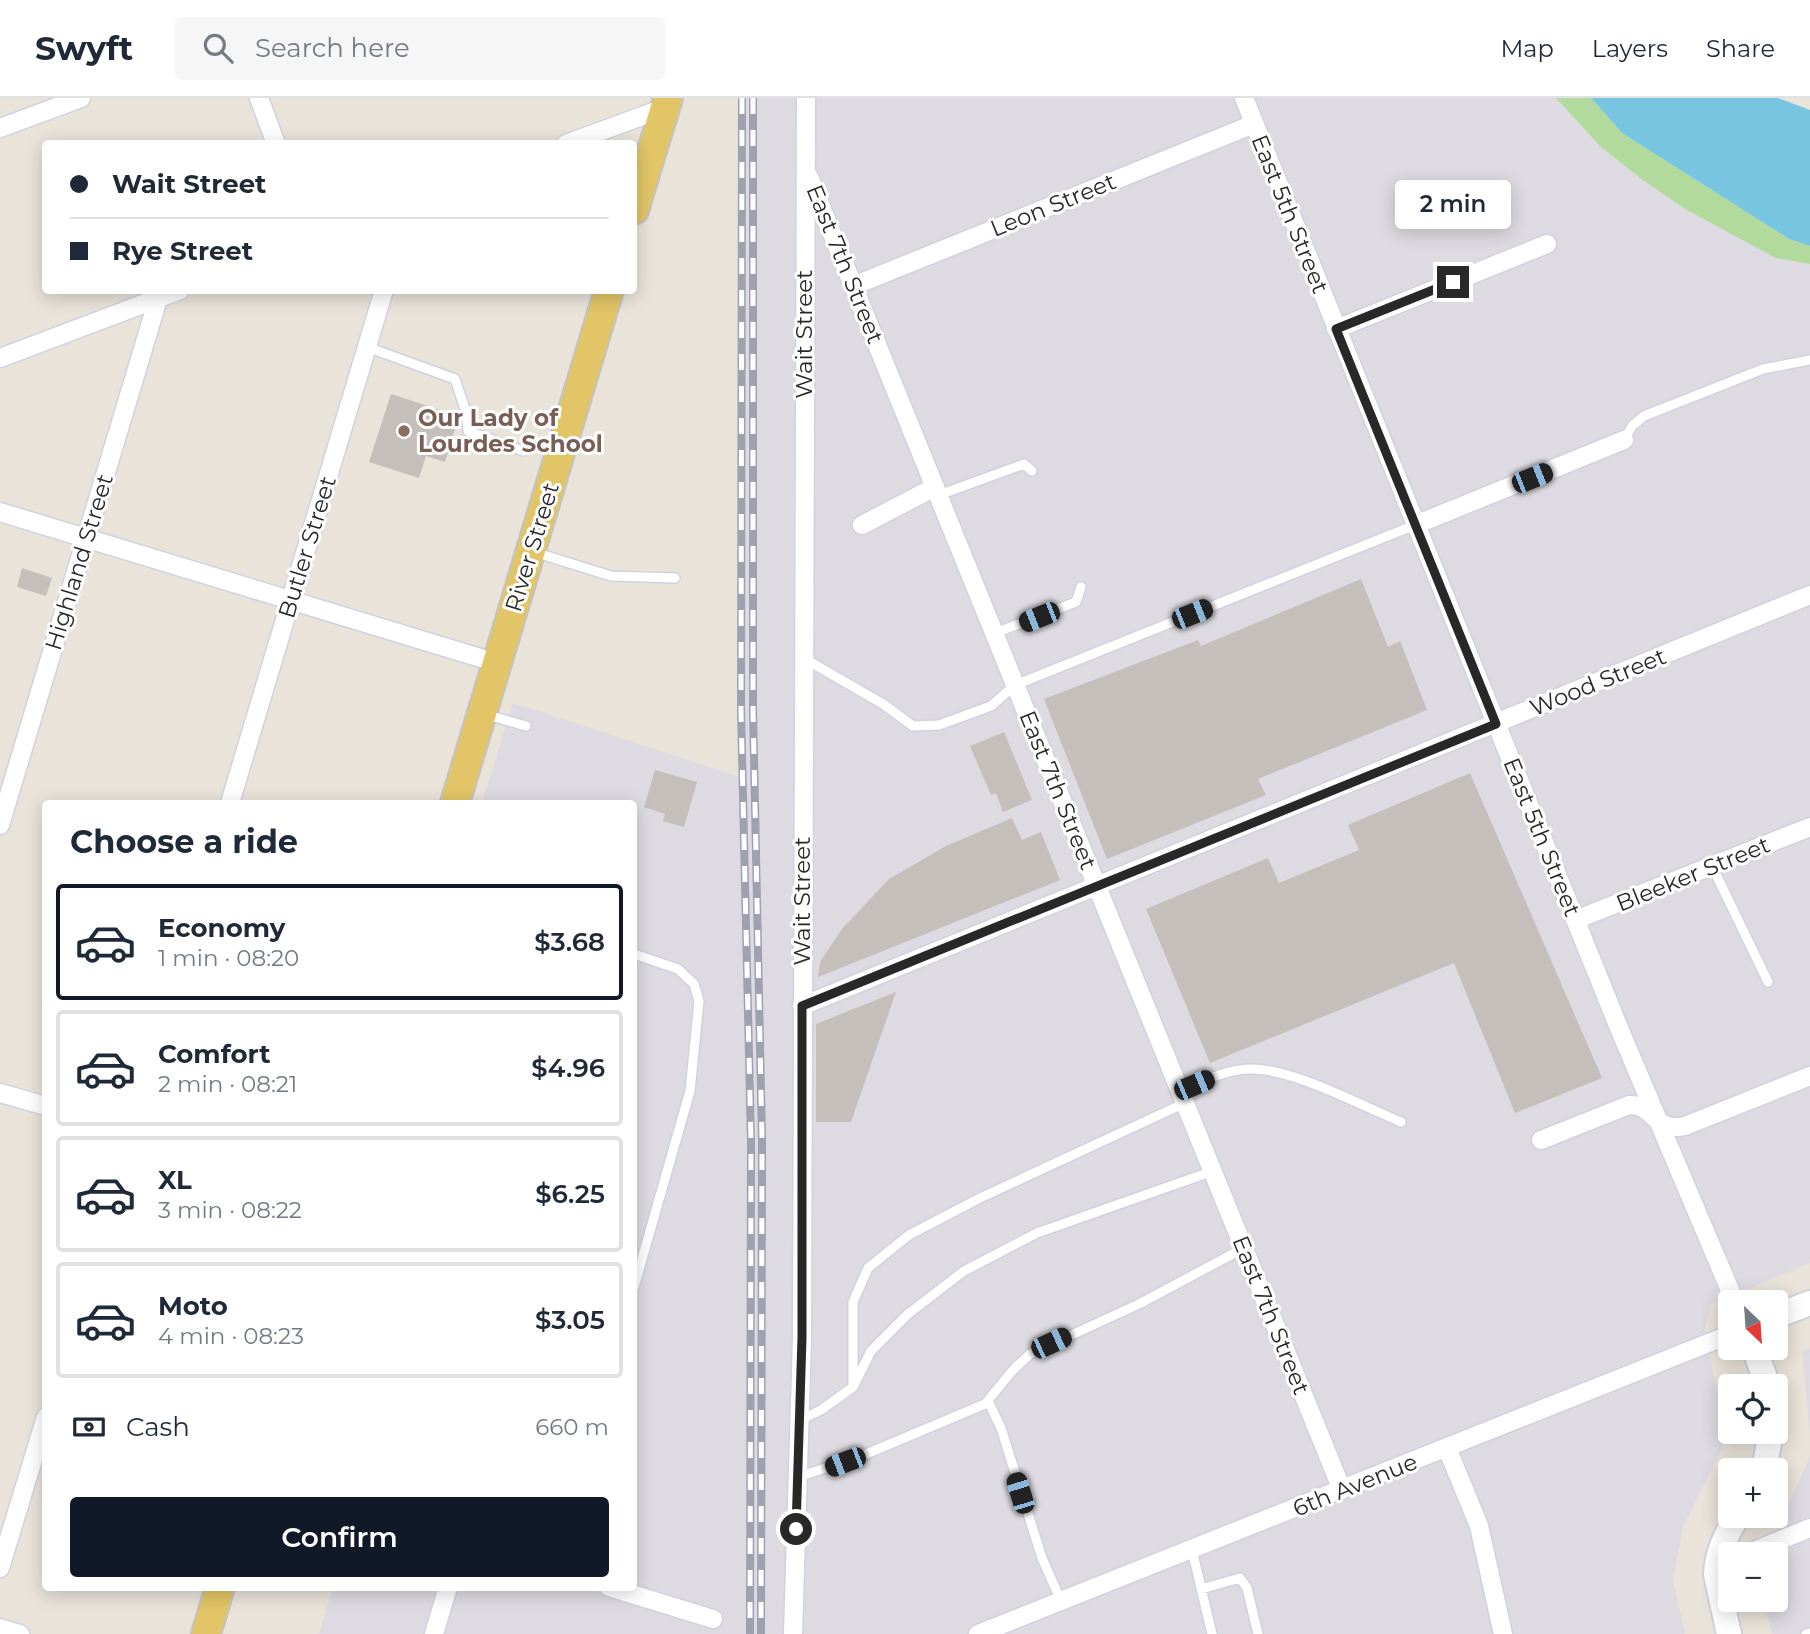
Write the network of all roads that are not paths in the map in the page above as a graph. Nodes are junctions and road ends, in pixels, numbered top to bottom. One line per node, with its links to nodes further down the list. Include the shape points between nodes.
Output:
1 (81, 98): 7 (street)
2 (259, 98): 8 (street)
3 (806, 98): 10 (street)
4 (1244, 98): 6 (street, East 5th Street)
5 (666, 103): 9 (street); 11 (main road)
6 (1254, 124): 13 (street, Leon Street); 18 (street, East 5th Street)
7 (0, 128)
8 (275, 140)
9 (576, 140)
10 (805, 167): 13 (street, East 7th Street); 36 (street, Wait Street)
11 (637, 200)
12 (1547, 244): 18 (street)
13 (853, 286): 25 (street, East 7th Street)
14 (171, 294): 17 (street)
15 (383, 294): 19 (street, Butler Street)
16 (608, 294): 30 (main road, River Street)
17 (159, 299): 20 (street); 29 (street, Highland Street)
18 (1336, 329): 28 (street, East 5th Street)
19 (367, 347): 23 (lane, via 455,379 468,431); 34 (street, Butler Street)
20 (0, 358)
21 (1810, 360): 22 (lane, via 1763,369 1644,416)
22 (1624, 440): 28 (street)
23 (523, 451)
24 (1032, 471): 25 (lane, via 1024,464)
25 (937, 491): 27 (street); 35 (street, East 7th Street)
26 (0, 512): 29 (street)
27 (862, 524)
28 (1415, 525): 38 (lane); 40 (street, East 5th Street)
29 (85, 538): 34 (street); 44 (street, Highland Street)
30 (531, 551): 31 (lane, via 611,576); 37 (main road, River Street)
31 (675, 578)
32 (1081, 587): 35 (lane, via 1076,602)
33 (1810, 595): 40 (street, Wood Street)
34 (291, 600): 37 (street); 42 (street, Butler Street)
35 (995, 633): 38 (street, East 7th Street)
36 (803, 658): 38 (lane, via 914,726 939,725 991,706); 51 (street, Wait Street)
37 (497, 663): 39 (main road, River Street)
38 (1015, 685): 47 (street, East 7th Street)
39 (482, 713): 41 (lane); 43 (main road, River Street)
40 (1496, 724): 47 (street, Wood Street); 48 (street, East 5th Street)
41 (526, 726)
42 (231, 800)
43 (456, 800)
44 (0, 825)
45 (1810, 827): 46 (street, Bleeker Street)
46 (1712, 866): 48 (street, Bleeker Street); 50 (lane)
47 (1098, 886): 51 (street, Wood Street); 54 (street, East 7th Street)
48 (1575, 920): 56 (street, East 5th Street)
49 (637, 955): 61 (lane, via 678,968 694,984 699,1001 690,1091)
50 (1768, 982)
51 (802, 1006): 68 (street, Wait Street)
52 (1810, 1076): 56 (street, via 1685,1126 1672,1128)
53 (0, 1093): 55 (street)
54 (1183, 1097): 57 (lane, via 1206,1080 1246,1069 1282,1072); 59 (street, East 7th Street); 66 (lane, via 909,1235 868,1268 853,1303)
55 (42, 1106)
56 (1658, 1121): 58 (street, via 1637,1104 1629,1105); 62 (street, East 5th Street)
57 (1401, 1122)
58 (1541, 1140)
59 (1213, 1171): 60 (street, East 7th Street); 66 (lane, via 1037,1233 964,1271 908,1314 871,1351)
60 (1244, 1248): 67 (lane, via 1139,1304 1030,1354); 72 (street, East 7th Street)
61 (637, 1276)
62 (1730, 1290)
63 (1810, 1303): 64 (main road)
64 (1788, 1311)
65 (1718, 1339): 70 (street, 6th Avenue)
66 (853, 1387): 68 (lane)
67 (988, 1401): 71 (lane, via 890,1445); 81 (lane)
68 (800, 1420): 71 (street, Wait Street)
69 (42, 1430): 76 (street)
70 (1447, 1448): 72 (street, 6th Avenue); 92 (street, via 1479,1526)
71 (798, 1477): 88 (street, Wait Street)
72 (1342, 1490): 75 (street, 6th Avenue)
73 (1810, 1528): 74 (street)
74 (1776, 1542)
75 (1192, 1550): 77 (lane); 81 (street, 6th Avenue)
76 (0, 1568)
77 (1202, 1589): 90 (lane); 91 (lane, via 1240,1578 1247,1588)
78 (219, 1591): 86 (main road)
79 (448, 1591): 87 (street)
80 (622, 1591): 83 (street)
81 (1061, 1601): 89 (street, 6th Avenue)
82 (1724, 1612): 93 (main road)
83 (713, 1619)
84 (0, 1628): 85 (street)
85 (20, 1634)
86 (206, 1634)
87 (434, 1634)
88 (793, 1634)
89 (978, 1634)
90 (1212, 1634)
91 (1258, 1634)
92 (1503, 1634)
93 (1729, 1634)

